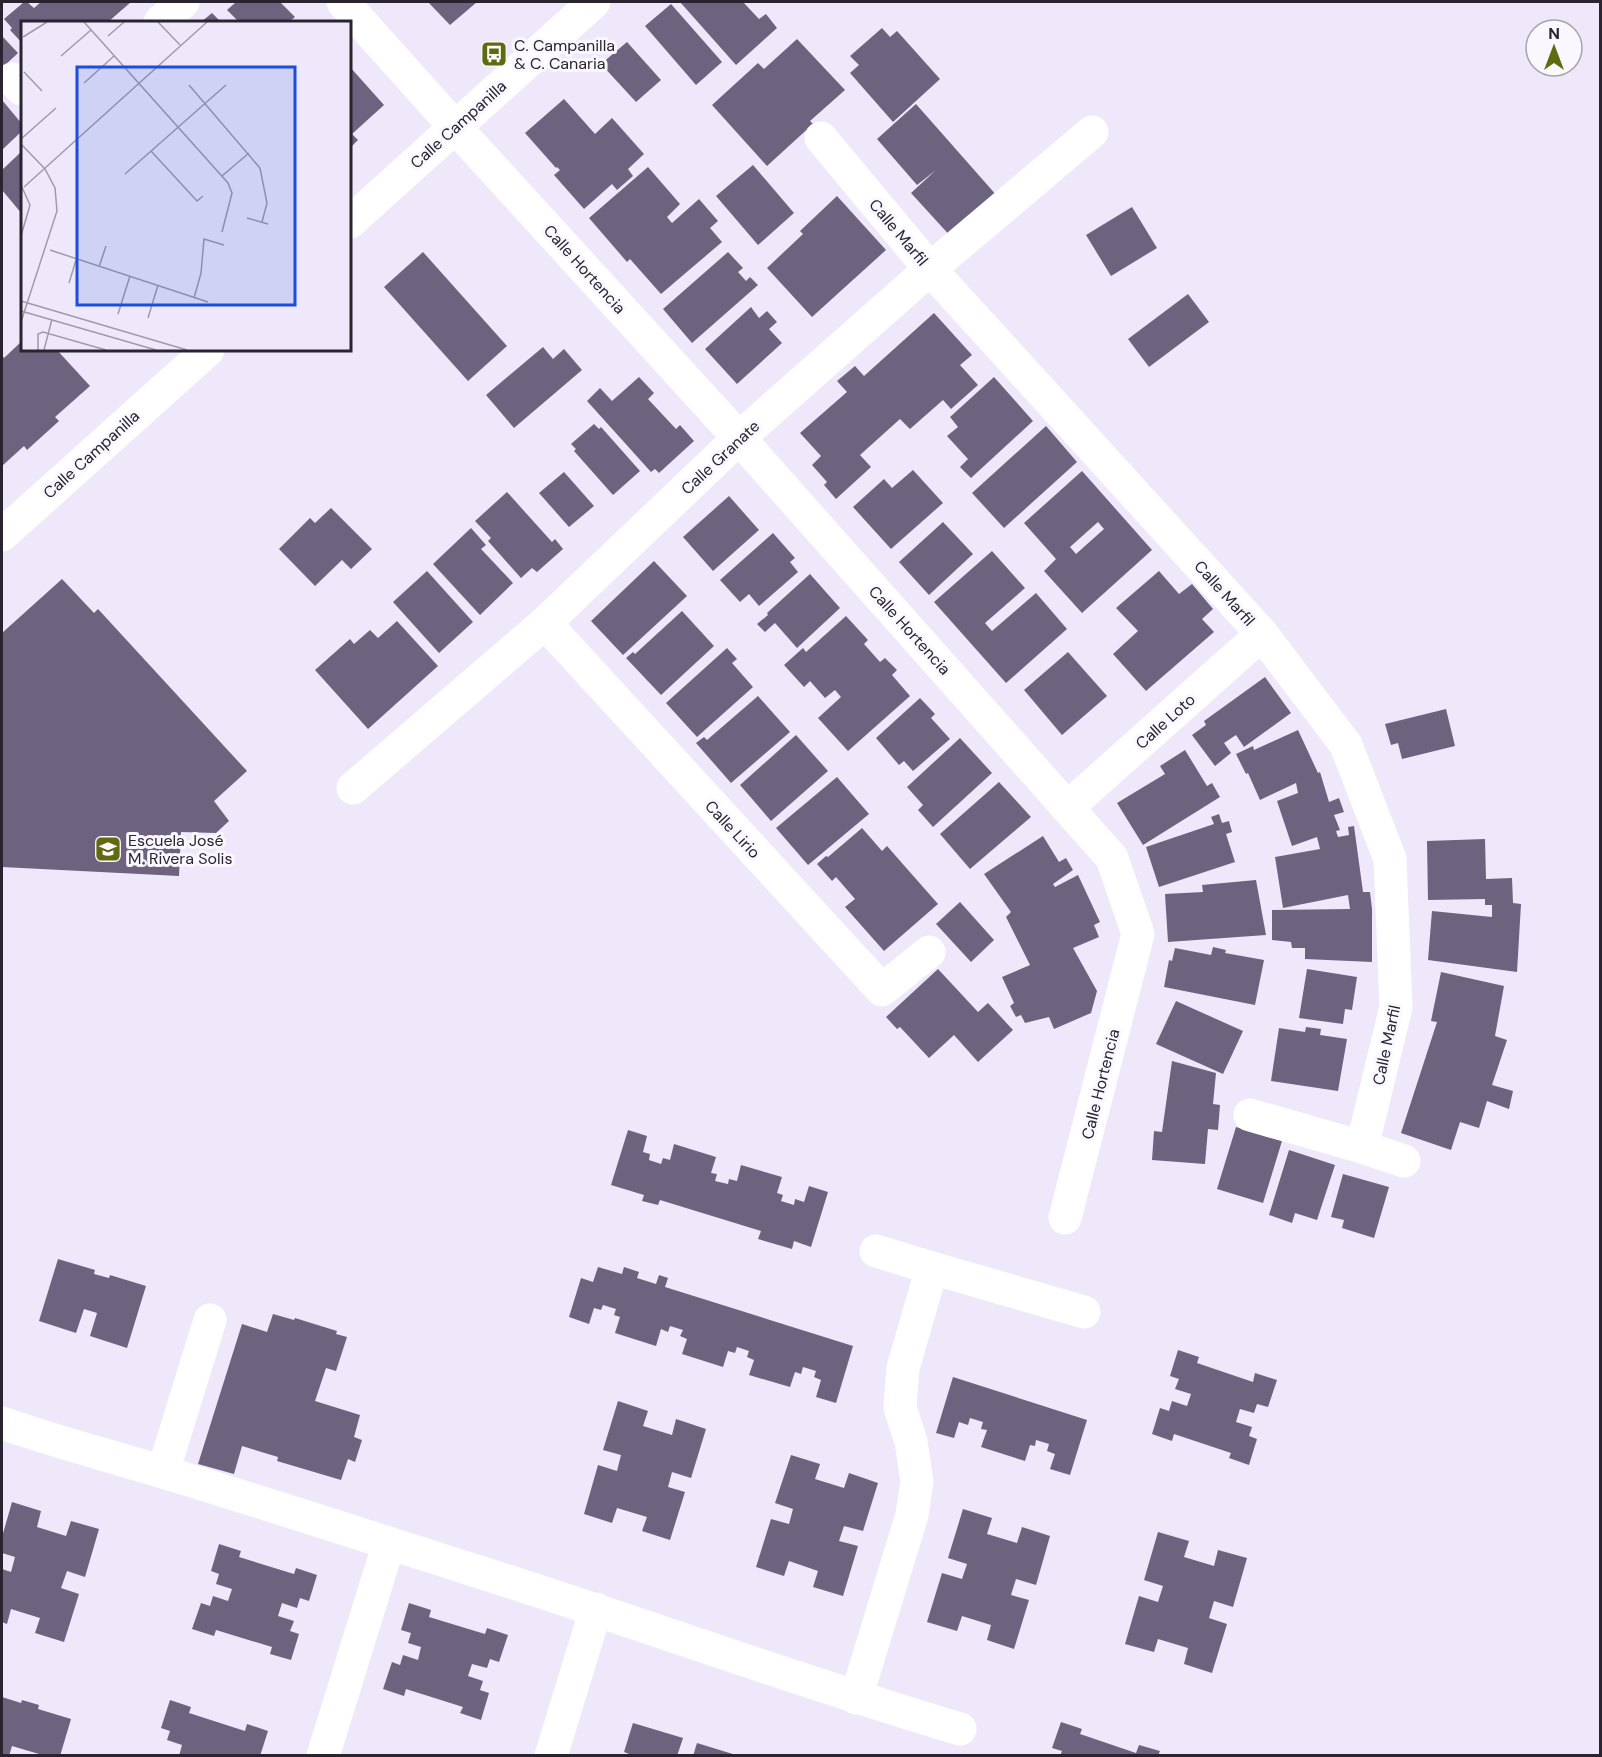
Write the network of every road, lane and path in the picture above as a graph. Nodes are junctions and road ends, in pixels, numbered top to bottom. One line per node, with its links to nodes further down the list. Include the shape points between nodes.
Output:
1 (183, 2): 4 (street)
2 (343, 2): 5 (street, Calle Hortencia)
3 (594, 2): 5 (street, Calle Campanilla)
4 (161, 21)
5 (455, 127): 8 (street, Calle Campanilla); 11 (street, Calle Hortencia)
6 (1092, 132): 9 (street, Calle Granate)
7 (821, 138): 9 (street, Calle Marfil)
8 (351, 221)
9 (930, 269): 11 (street, Calle Granate); 14 (street, Calle Marfil)
10 (207, 351): 12 (street, Calle Campanilla)
11 (740, 438): 13 (street, Calle Granate); 16 (street, Calle Hortencia)
12 (2, 535)
13 (544, 623): 15 (street, Calle Granate); 17 (street, Calle Lirio, via 882,990)
14 (1262, 634): 16 (street, Calle Loto); 19 (street, Calle Marfil, via 1346,745 1390,859 1396,1007)
15 (353, 788)
16 (1067, 808): 21 (street, Calle Hortencia, via 1112,858 1138,934)
17 (929, 952)
18 (1250, 1115): 19 (street)
19 (1362, 1147): 20 (street)
20 (1404, 1161)
21 (1065, 1218)
22 (876, 1251): 23 (street)
23 (932, 1268): 24 (street); 30 (street, via 903,1368 900,1407 917,1481 912,1515)
24 (1084, 1312)
25 (210, 1320): 27 (street)
26 (2, 1423): 27 (street)
27 (163, 1472): 28 (street)
28 (389, 1543): 29 (street); 32 (street)
29 (596, 1609): 30 (street); 33 (street)
30 (856, 1698): 31 (street)
31 (960, 1729)
32 (323, 1755)
33 (551, 1755)

